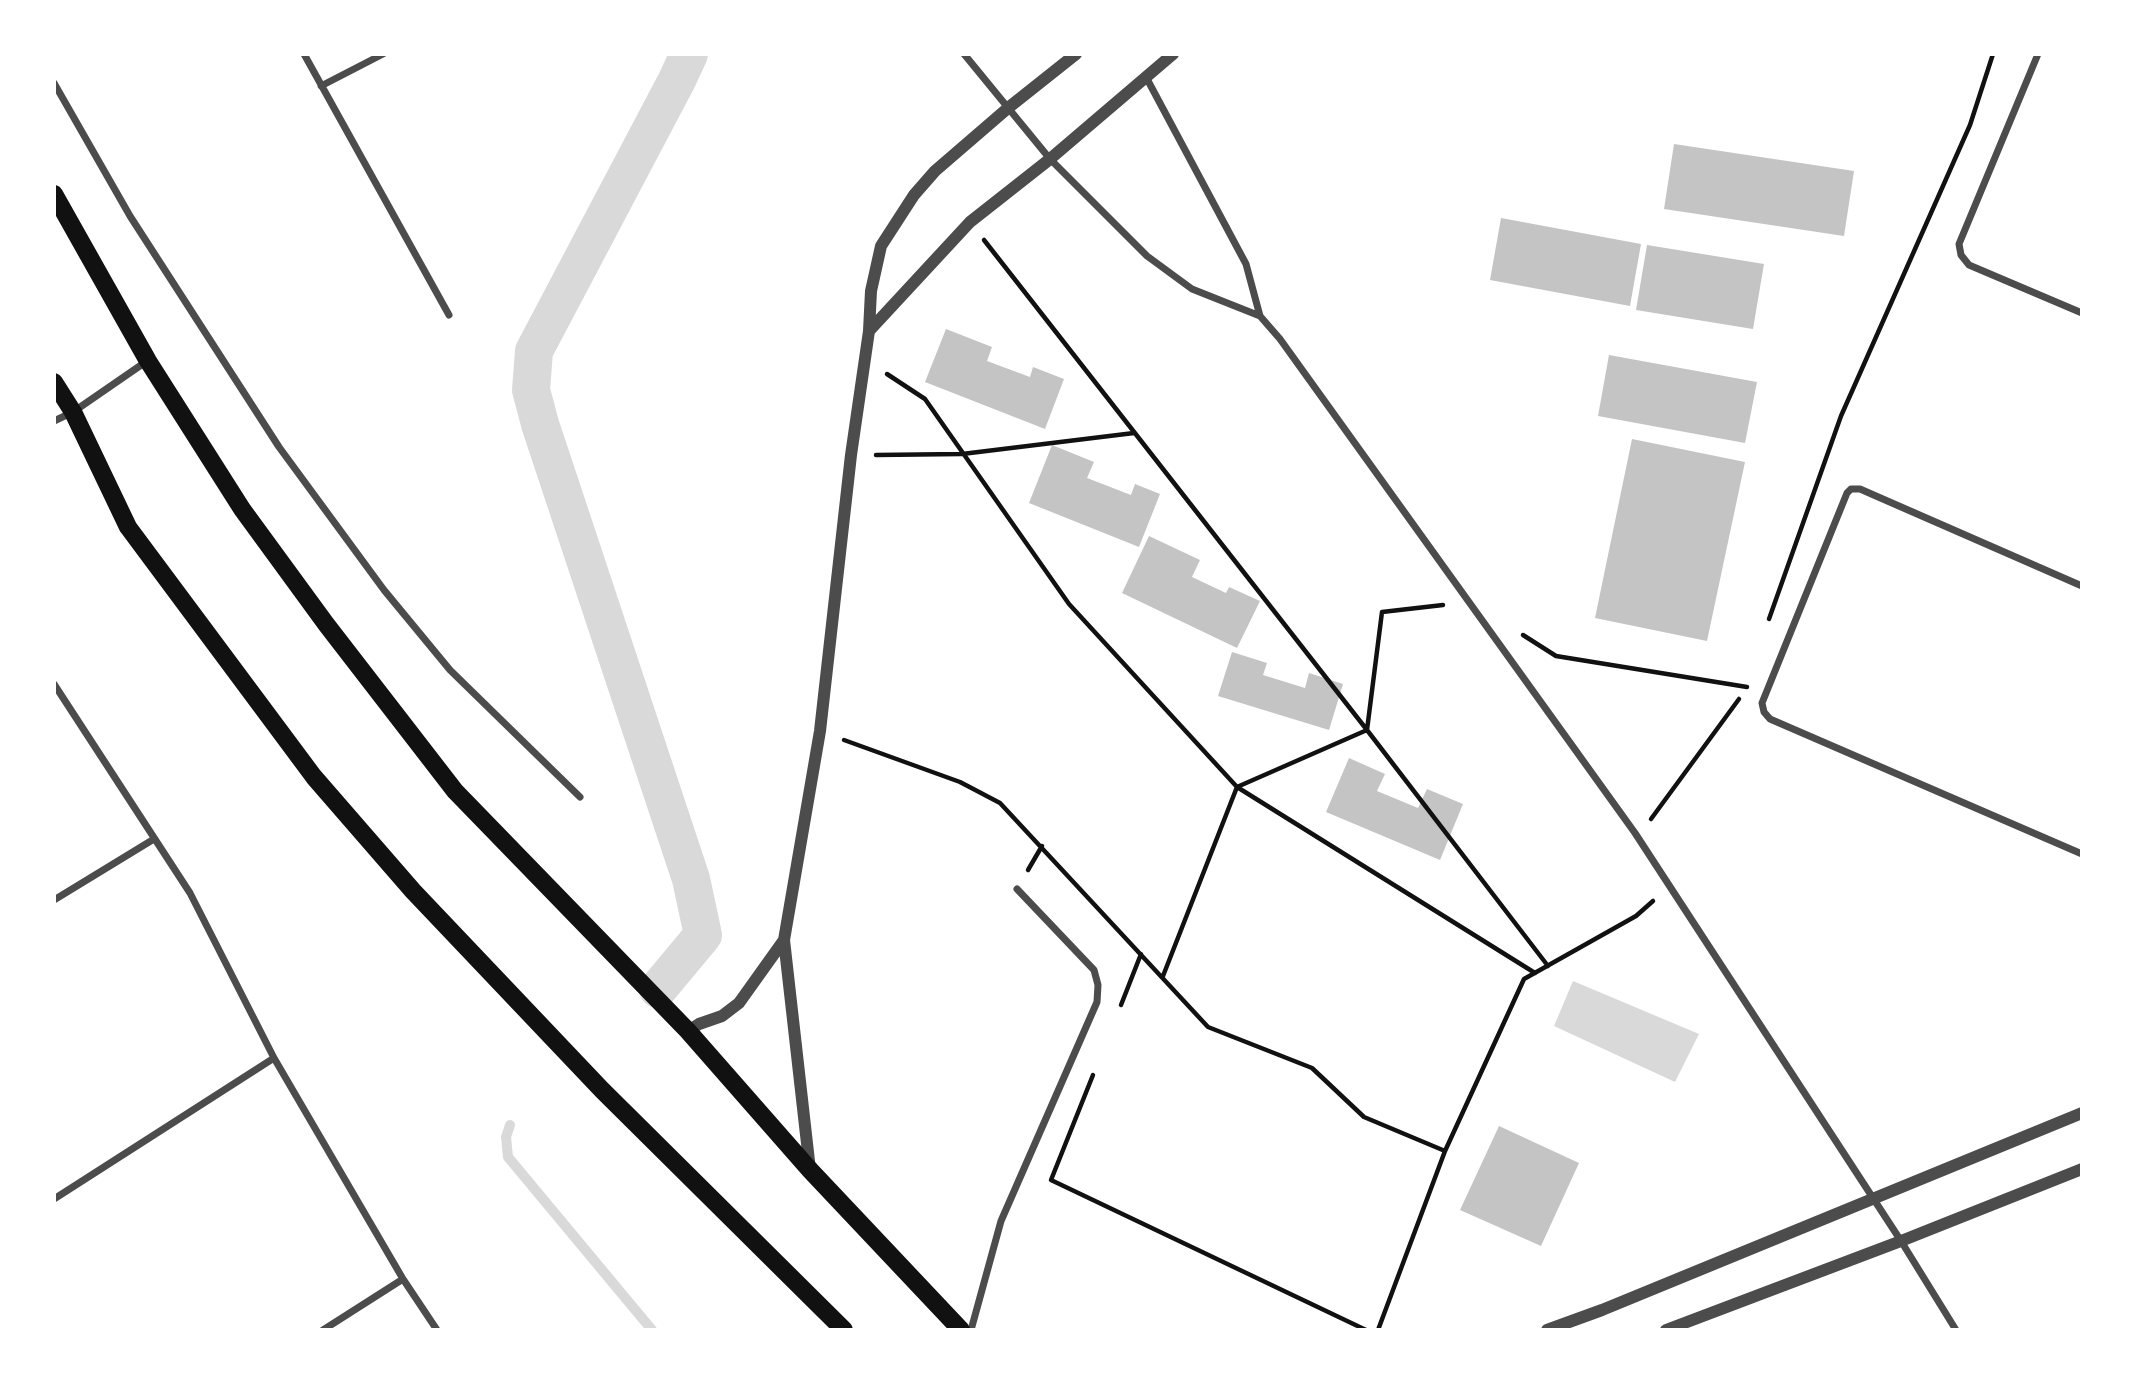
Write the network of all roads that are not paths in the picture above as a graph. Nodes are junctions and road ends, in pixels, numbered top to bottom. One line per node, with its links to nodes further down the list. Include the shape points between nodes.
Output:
1 (304, 54): 9 (street)
2 (383, 54): 9 (street)
3 (964, 54): 10 (street)
4 (1076, 54): 10 (street)
5 (1173, 54): 7 (street)
6 (2038, 54): 13 (street, via 1959,243 1961,255 1969,265)
7 (1146, 77): 11 (street); 15 (street, via 1246,264)
8 (54, 83): 23 (street, via 130,216 279,447 384,590 450,670)
9 (321, 86): 14 (street)
10 (1008, 108): 11 (street); 16 (street, via 935,171 881,246)
11 (1050, 159): 15 (street, via 1147,256 1192,289); 16 (street, via 970,222)
12 (54, 194): 17 (main road)
13 (2082, 313)
14 (449, 315)
15 (1260, 316): 35 (street, via 1635,833)
16 (869, 331): 28 (street, via 820,731)
17 (148, 361): 19 (street); 29 (main road, via 242,509 455,791)
18 (54, 382): 19 (main road)
19 (73, 412): 20 (street); 40 (main road, via 128,527 314,777 413,891 603,1090)
20 (54, 421)
21 (2082, 586): 25 (street, via 1851,489 1764,694 1763,712 1770,719)
22 (54, 684): 24 (street)
23 (580, 797)
24 (154, 839): 27 (street); 30 (street, via 190,893)
25 (2082, 854)
26 (1017, 889): 42 (street, via 1094,970 1097,1002 1001,1221)
27 (54, 900)
28 (784, 940): 29 (street, via 739,1003); 33 (street)
29 (688, 1031): 33 (main road)
30 (274, 1058): 34 (street); 37 (street)
31 (2082, 1113): 35 (street)
32 (2082, 1169): 36 (street)
33 (810, 1170): 41 (main road)
34 (54, 1199)
35 (1873, 1199): 36 (street); 43 (street)
36 (1901, 1241): 44 (street); 45 (street)
37 (403, 1279): 38 (street); 39 (street)
38 (323, 1330)
39 (436, 1330)
40 (844, 1330)
41 (961, 1330)
42 (971, 1330)
43 (1547, 1330)
44 (1666, 1330)
45 (1956, 1330)

